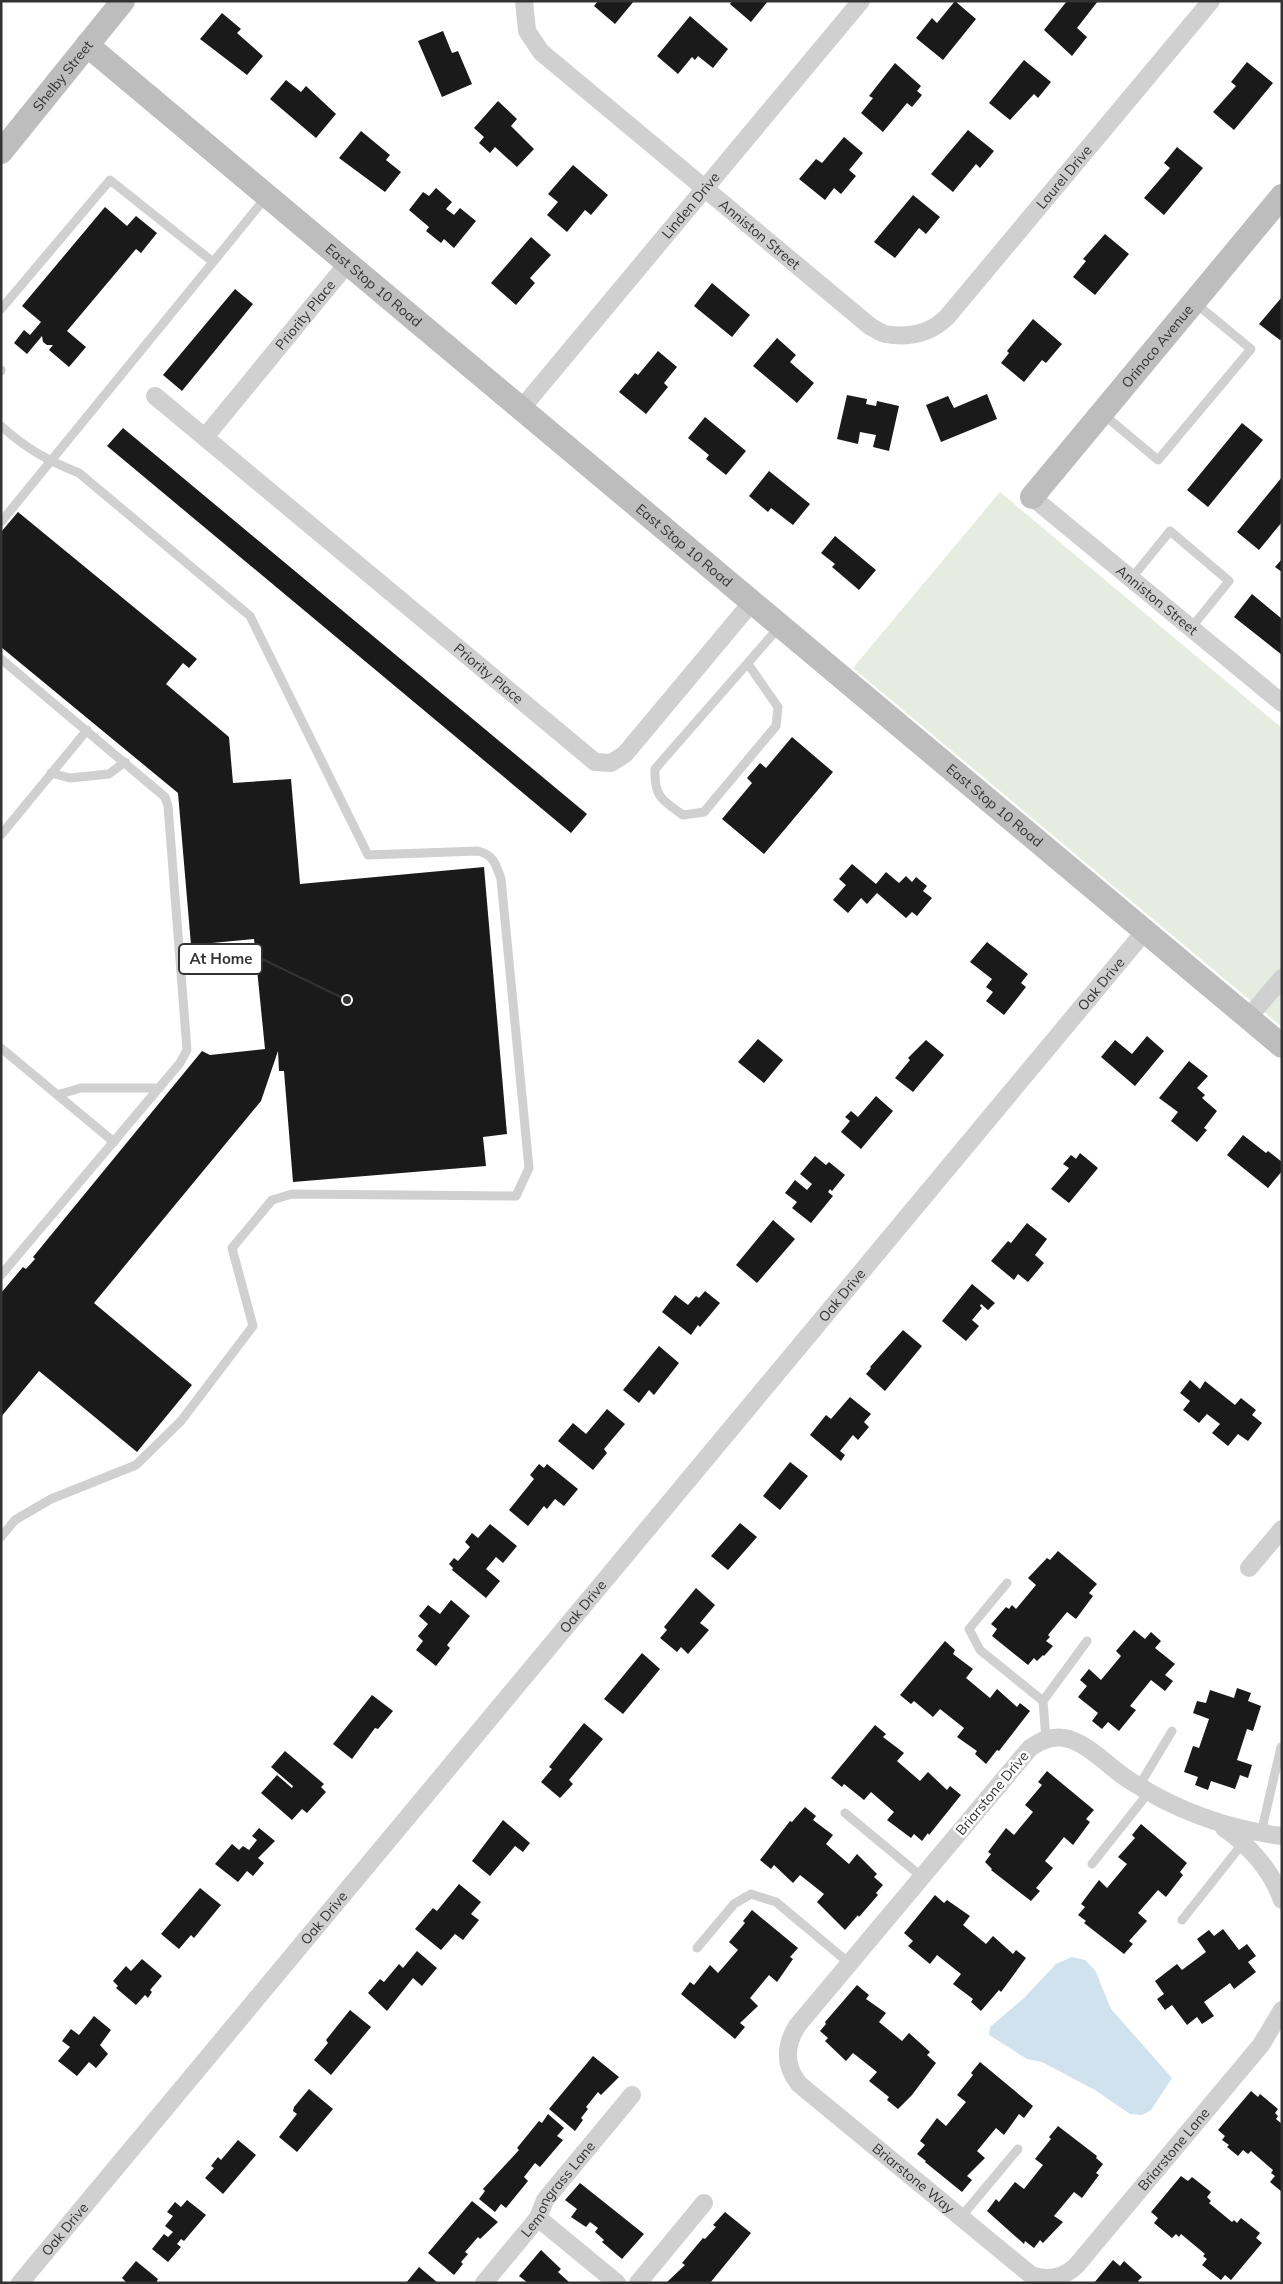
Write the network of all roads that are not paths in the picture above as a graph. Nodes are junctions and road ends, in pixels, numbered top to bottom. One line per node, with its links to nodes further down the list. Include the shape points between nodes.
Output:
1 (123, 1): 5 (street, Shelby Street)
2 (861, 1): 7 (street, Linden Drive)
3 (1211, 1): 14 (street, Laurel Drive, via 947,317 927,330)
4 (524, 6): 7 (street, Anniston Street, via 527,31 541,52)
5 (87, 45): 6 (street, Shelby Street); 8 (street, East Stop 10 Road)
6 (1, 152)
7 (704, 188): 14 (street, Anniston Street, via 871,327 885,334); 16 (street, Linden Drive)
8 (267, 196): 10 (lane); 11 (street, East Stop 10 Road)
9 (1282, 196): 12 (street, Orinoco Avenue)
10 (213, 262): 13 (lane, via 110,180); 20 (lane)
11 (346, 264): 16 (street, East Stop 10 Road); 19 (street, Priority Place)
12 (1194, 302): 17 (street, Orinoco Avenue); 17 (lane, via 1251,349 1158,460)
13 (1, 309)
14 (904, 336)
15 (155, 396): 19 (street, Priority Place)
16 (521, 409): 24 (street, East Stop 10 Road)
17 (1102, 414): 21 (street, Orinoco Avenue)
18 (1, 426): 20 (lane, via 26,448)
19 (205, 436): 24 (street, Priority Place, via 595,762 608,764 621,758)
20 (51, 462): 22 (lane); 44 (lane, via 79,473 250,616 368,855 478,851 494,859 500,879 529,1168 516,1196 292,1194 272,1200 232,1248 253,1326 182,1421 136,1465 51,1499 15,1520)
21 (1032, 497): 23 (street, Anniston Street)
22 (1, 522)
23 (1131, 578): 26 (street, Anniston Street); 26 (lane, via 1170,531 1229,581)
24 (752, 602): 25 (street, East Stop 10 Road)
25 (780, 626): 28 (lane); 34 (street, East Stop 10 Road)
26 (1191, 628): 29 (street, Anniston Street)
27 (1, 659): 30 (lane)
28 (748, 664): 28 (lane, via 655,769 654,788 664,802 683,815 704,812 776,726 778,707)
29 (1282, 704)
30 (87, 730): 31 (lane); 32 (lane)
31 (125, 762): 32 (lane, via 109,774 70,778); 39 (lane, via 165,797 168,806 187,1050)
32 (51, 773): 33 (lane)
33 (1, 835)
34 (1145, 931): 36 (street, East Stop 10 Road); 72 (street, Oak Drive)
35 (1282, 978): 36 (street)
36 (1248, 1018): 37 (street, East Stop 10 Road)
37 (1282, 1046)
38 (1, 1048): 40 (lane)
39 (160, 1088): 40 (lane, via 81,1088); 41 (lane)
40 (57, 1095): 41 (lane)
41 (114, 1142): 42 (lane)
42 (1, 1275)
43 (1282, 1529): 45 (street)
44 (1, 1537)
45 (1249, 1568)
46 (1007, 1583): 48 (lane, via 969,1629 980,1650)
47 (1087, 1642): 48 (lane)
48 (1042, 1701): 50 (lane)
49 (1172, 1731): 52 (lane)
50 (1046, 1740): 52 (street, via 1073,1741); 59 (street, Briarstone Drive, via 1030,1748)
51 (1281, 1747): 55 (lane)
52 (1144, 1789): 54 (street); 58 (lane)
53 (845, 1813): 59 (lane)
54 (1212, 1820): 55 (street); 57 (street)
55 (1261, 1833): 56 (street)
56 (1282, 1836)
57 (1243, 1843): 60 (street, via 1261,1862); 61 (lane)
58 (1092, 1864)
59 (922, 1877): 63 (street, Briarstone Drive)
60 (1282, 1900)
61 (1182, 1920)
62 (697, 1948): 63 (lane, via 734,1904 751,1894 776,1902)
63 (850, 1963): 65 (street, Briarstone Drive, via 797,2026 789,2040)
64 (1282, 2010): 71 (street, Briarstone Lane, via 1261,2045 1076,2266)
65 (788, 2058): 69 (street, Briarstone Way, via 799,2084)
66 (632, 2095): 70 (street, Lemongrass Lane, via 545,2200)
67 (1018, 2149): 69 (lane)
68 (704, 2203): 75 (street)
69 (961, 2217): 71 (street, Briarstone Way, via 1031,2275)
70 (538, 2218): 73 (street, Lemongrass Lane); 74 (street)
71 (1055, 2278)
72 (20, 2283)
73 (484, 2283)
74 (617, 2283)
75 (638, 2283)

